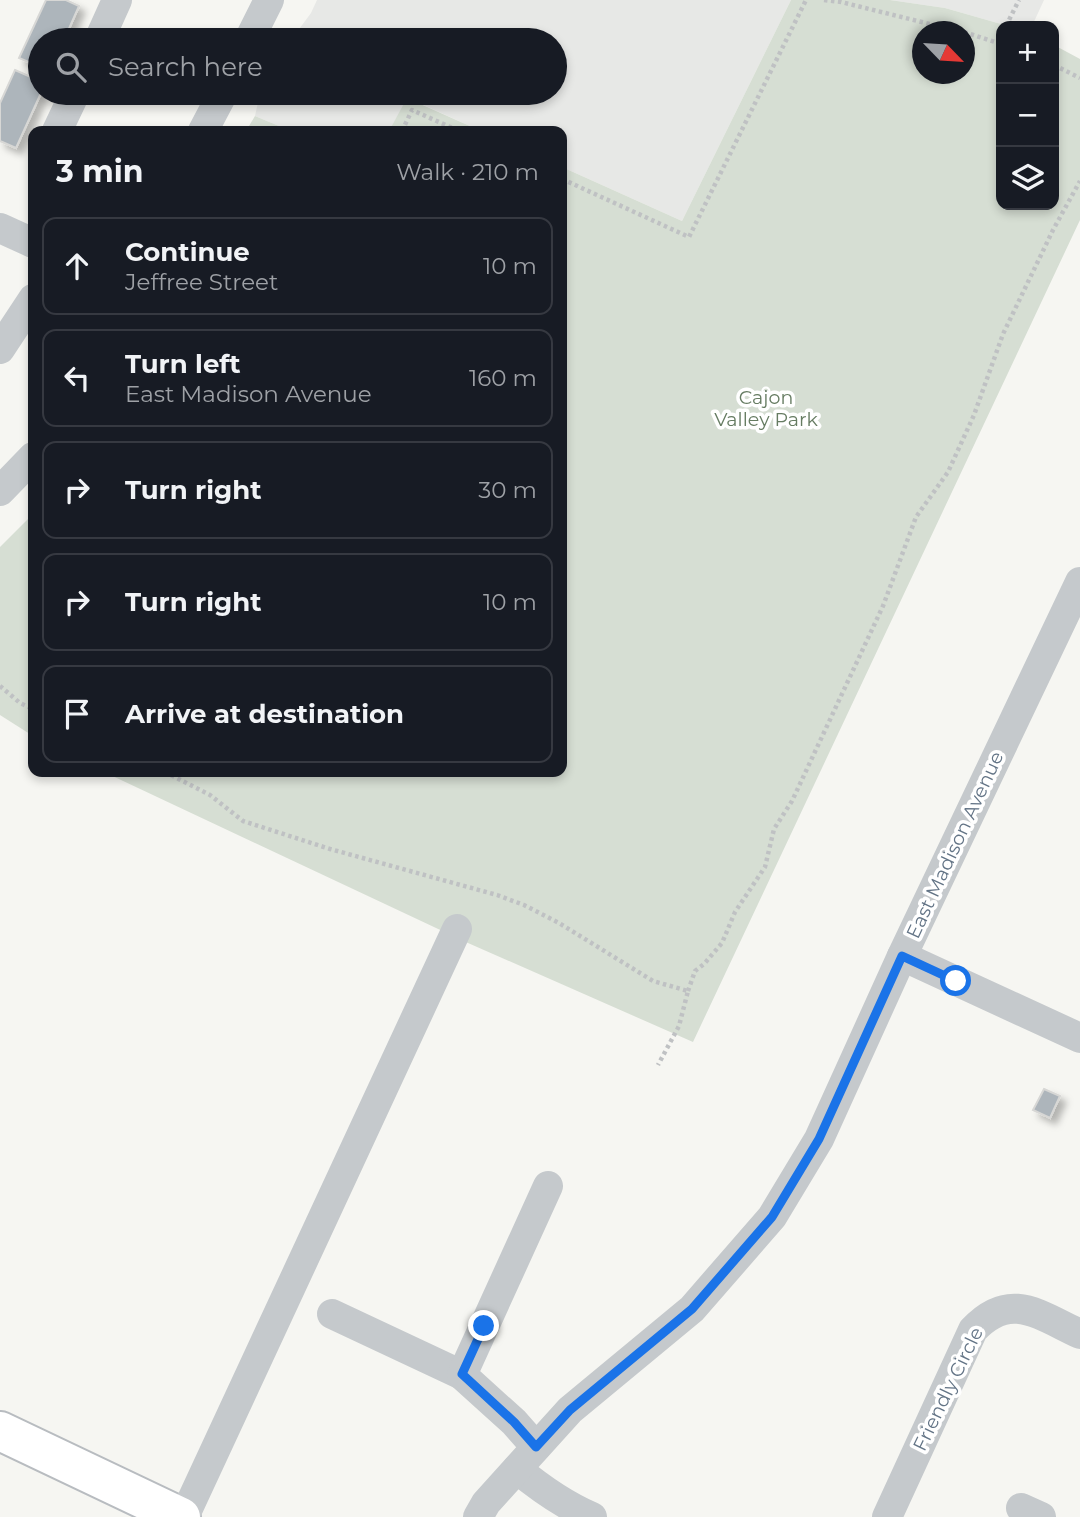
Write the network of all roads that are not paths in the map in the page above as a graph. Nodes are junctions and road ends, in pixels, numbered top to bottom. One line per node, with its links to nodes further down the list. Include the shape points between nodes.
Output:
1 (117, 0): 3 (street)
2 (269, 0): 4 (street)
3 (104, 28)
4 (255, 28)
5 (69, 105): 7 (street)
6 (217, 105): 8 (street)
7 (59, 126)
8 (206, 126)
9 (0, 228): 10 (street)
10 (28, 241)
11 (28, 307): 12 (street)
12 (0, 349)
13 (28, 462): 14 (street)
14 (0, 491)
15 (1080, 582): 17 (street, East Madison Avenue)
16 (457, 929): 25 (street)
17 (902, 956): 18 (street); 24 (street, East Madison Avenue, via 819,1139 772,1217 692,1309 570,1410)
18 (1080, 1038)
19 (548, 1186): 22 (street)
20 (332, 1314): 22 (street)
21 (1080, 1334): 28 (street, Friendly Circle, via 1027,1310 1003,1309 987,1315 973,1330)
22 (462, 1374): 24 (street, via 514,1422)
23 (0, 1431): 25 (main road)
24 (526, 1458): 26 (street, East Madison Avenue); 27 (street, via 543,1490)
25 (182, 1517)
26 (478, 1517)
27 (592, 1517)
28 (887, 1517)

